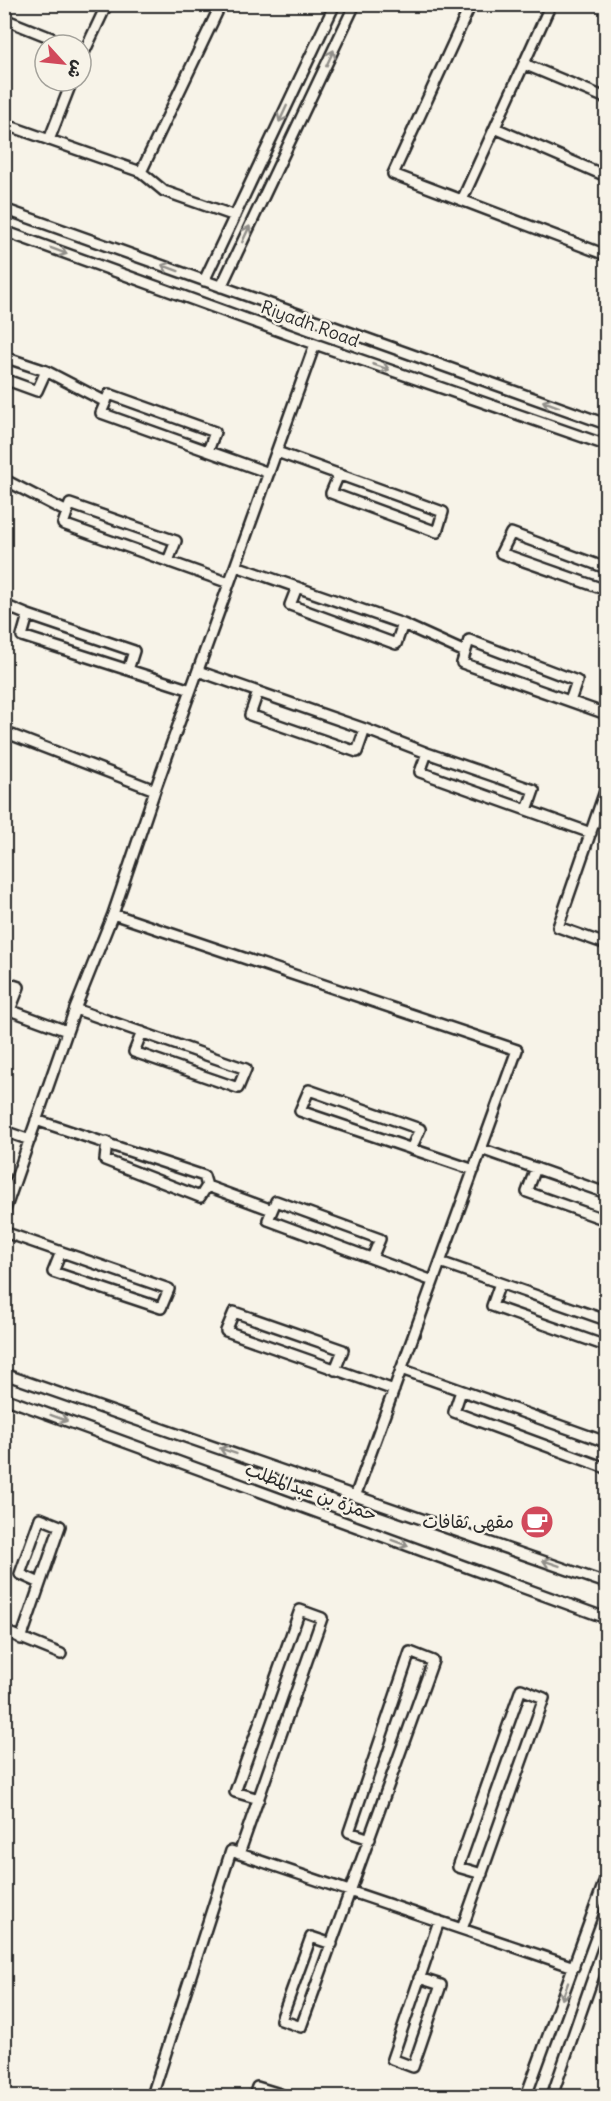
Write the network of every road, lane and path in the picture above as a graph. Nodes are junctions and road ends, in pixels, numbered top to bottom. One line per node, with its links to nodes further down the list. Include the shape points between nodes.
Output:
1 (7, 4): 8 (street)
2 (107, 4): 11 (street)
3 (220, 4): 18 (street)
4 (335, 4): 22 (street, one-way to 22)
5 (355, 4): 26 (street, one-way to 5)
6 (471, 4): 20 (street, via 393,174)
7 (551, 4): 12 (street)
8 (4, 9)
9 (4, 19): 10 (street)
10 (40, 33)
11 (90, 33)
12 (524, 64): 14 (street); 16 (street)
13 (67, 93): 17 (street)
14 (606, 98)
15 (4, 124): 17 (street)
16 (495, 128): 19 (street); 20 (street)
17 (49, 140): 18 (street)
18 (141, 172): 22 (street, via 164,191)
19 (606, 176)
20 (462, 200): 24 (street)
21 (4, 209): 25 (street, one-way to 21)
22 (235, 216): 25 (street)
23 (4, 231): 27 (street, Riyadh Road, one-way to 27)
24 (606, 255)
25 (204, 280): 26 (street)
26 (221, 287): 32 (street, one-way to 26)
27 (315, 344): 33 (street, Riyadh Road, one-way to 33); 35 (street)
28 (4, 357): 29 (street)
29 (46, 371): 30 (street, via 37,391); 31 (street)
30 (4, 379)
31 (106, 402): 34 (street, via 101,413); 34 (street, via 109,394 215,432)
32 (606, 424)
33 (606, 445)
34 (208, 451): 36 (street)
35 (277, 452): 36 (street); 37 (street)
36 (269, 473): 41 (street)
37 (339, 474): 37 (street, via 443,512 437,532 331,494)
38 (5, 483): 39 (street)
39 (67, 512): 40 (street, via 63,524); 40 (street, via 70,504 176,541)
40 (168, 561): 43 (street)
41 (236, 566): 43 (street); 44 (street)
42 (606, 568): 45 (street, via 511,533 501,553)
43 (229, 583): 51 (street)
44 (297, 587): 48 (street); 48 (street, via 290,605 396,644)
45 (606, 590)
46 (4, 605): 47 (street)
47 (28, 615): 50 (street, via 134,651); 50 (street, via 22,636)
48 (403, 624): 49 (street)
49 (465, 652): 54 (street, via 462,663); 54 (street, via 470,640 578,681)
50 (128, 670): 52 (street)
51 (198, 671): 52 (street); 53 (street)
52 (191, 690): 60 (street)
53 (258, 692): 56 (street); 56 (street, via 250,715 357,752)
54 (570, 701): 55 (street)
55 (606, 714)
56 (365, 729): 58 (street)
57 (4, 732): 60 (street)
58 (427, 753): 61 (street, via 420,772); 61 (street, via 534,790)
59 (606, 788): 62 (street)
60 (155, 790): 64 (street)
61 (527, 810): 63 (street)
62 (602, 815): 63 (street)
63 (591, 833): 65 (street, via 558,927)
64 (113, 914): 67 (street); 76 (street, via 517,1050)
65 (606, 944)
66 (4, 982): 68 (street, via 19,987)
67 (75, 1008): 69 (street); 70 (street)
68 (7, 1009): 69 (street)
69 (67, 1031): 71 (street)
70 (142, 1032): 70 (street, via 246,1069 238,1088 134,1052)
71 (36, 1120): 73 (street); 74 (street)
72 (4, 1131): 73 (street)
73 (30, 1140): 82 (street)
74 (106, 1143): 79 (street, via 204,1176); 79 (street, via 105,1160 200,1197)
75 (411, 1149): 75 (street, via 300,1111 309,1090 420,1129); 78 (street)
76 (481, 1149): 77 (street); 78 (street)
77 (536, 1168): 80 (street); 83 (street, via 527,1191)
78 (474, 1170): 87 (street)
79 (207, 1186): 81 (street)
80 (606, 1193)
81 (272, 1210): 86 (street, via 268,1220); 86 (street, via 276,1201 380,1239)
82 (4, 1212)
83 (606, 1220)
84 (4, 1232): 85 (street)
85 (61, 1252): 85 (street, via 169,1289 161,1308 53,1272)
86 (372, 1258): 88 (street)
87 (440, 1262): 88 (street); 89 (street)
88 (433, 1281): 92 (street)
89 (500, 1282): 90 (street); 91 (street, via 492,1306)
90 (606, 1320)
91 (606, 1346)
92 (401, 1369): 95 (street); 96 (street)
93 (335, 1370): 93 (street, via 226,1331 234,1312 343,1350); 95 (street)
94 (4, 1374): 100 (street, حمزة بن عبدالمطلب, one-way to 94)
95 (394, 1390): 100 (street)
96 (461, 1390): 98 (street); 99 (street, via 454,1412)
97 (4, 1398): 103 (street, حمزة بن عبدالمطلب, one-way to 103)
98 (606, 1442)
99 (606, 1468)
100 (356, 1494): 102 (street, حمزة بن عبدالمطلب, one-way to 100)
101 (40, 1583): 101 (street, via 60,1526 40,1518 20,1574); 105 (street)
102 (606, 1583)
103 (606, 1618)
104 (4, 1632): 105 (street)
105 (21, 1639): 106 (street)
106 (61, 1654)
107 (259, 1799): 107 (street, via 322,1618 300,1610 235,1792); 109 (street)
108 (369, 1839): 108 (street, via 433,1660 410,1652 349,1832); 112 (street)
109 (239, 1854): 112 (street); 119 (street, via 231,1851)
110 (482, 1874): 110 (street, via 544,1698 521,1689 458,1867); 114 (street)
111 (606, 1876): 117 (street)
112 (351, 1892): 113 (street); 116 (street)
113 (439, 1921): 114 (street); 118 (street)
114 (462, 1929): 117 (street)
115 (606, 1940): 123 (street)
116 (332, 1944): 116 (street, via 311,1937 281,2020 301,2027)
117 (574, 1967): 122 (street, one-way to 122)
118 (419, 1978): 118 (street, via 392,2059 413,2067 441,1985)
119 (152, 2097)
120 (254, 2097): 121 (street, via 257,2087 280,2094)
121 (279, 2097)
122 (526, 2097)
123 (552, 2097)

